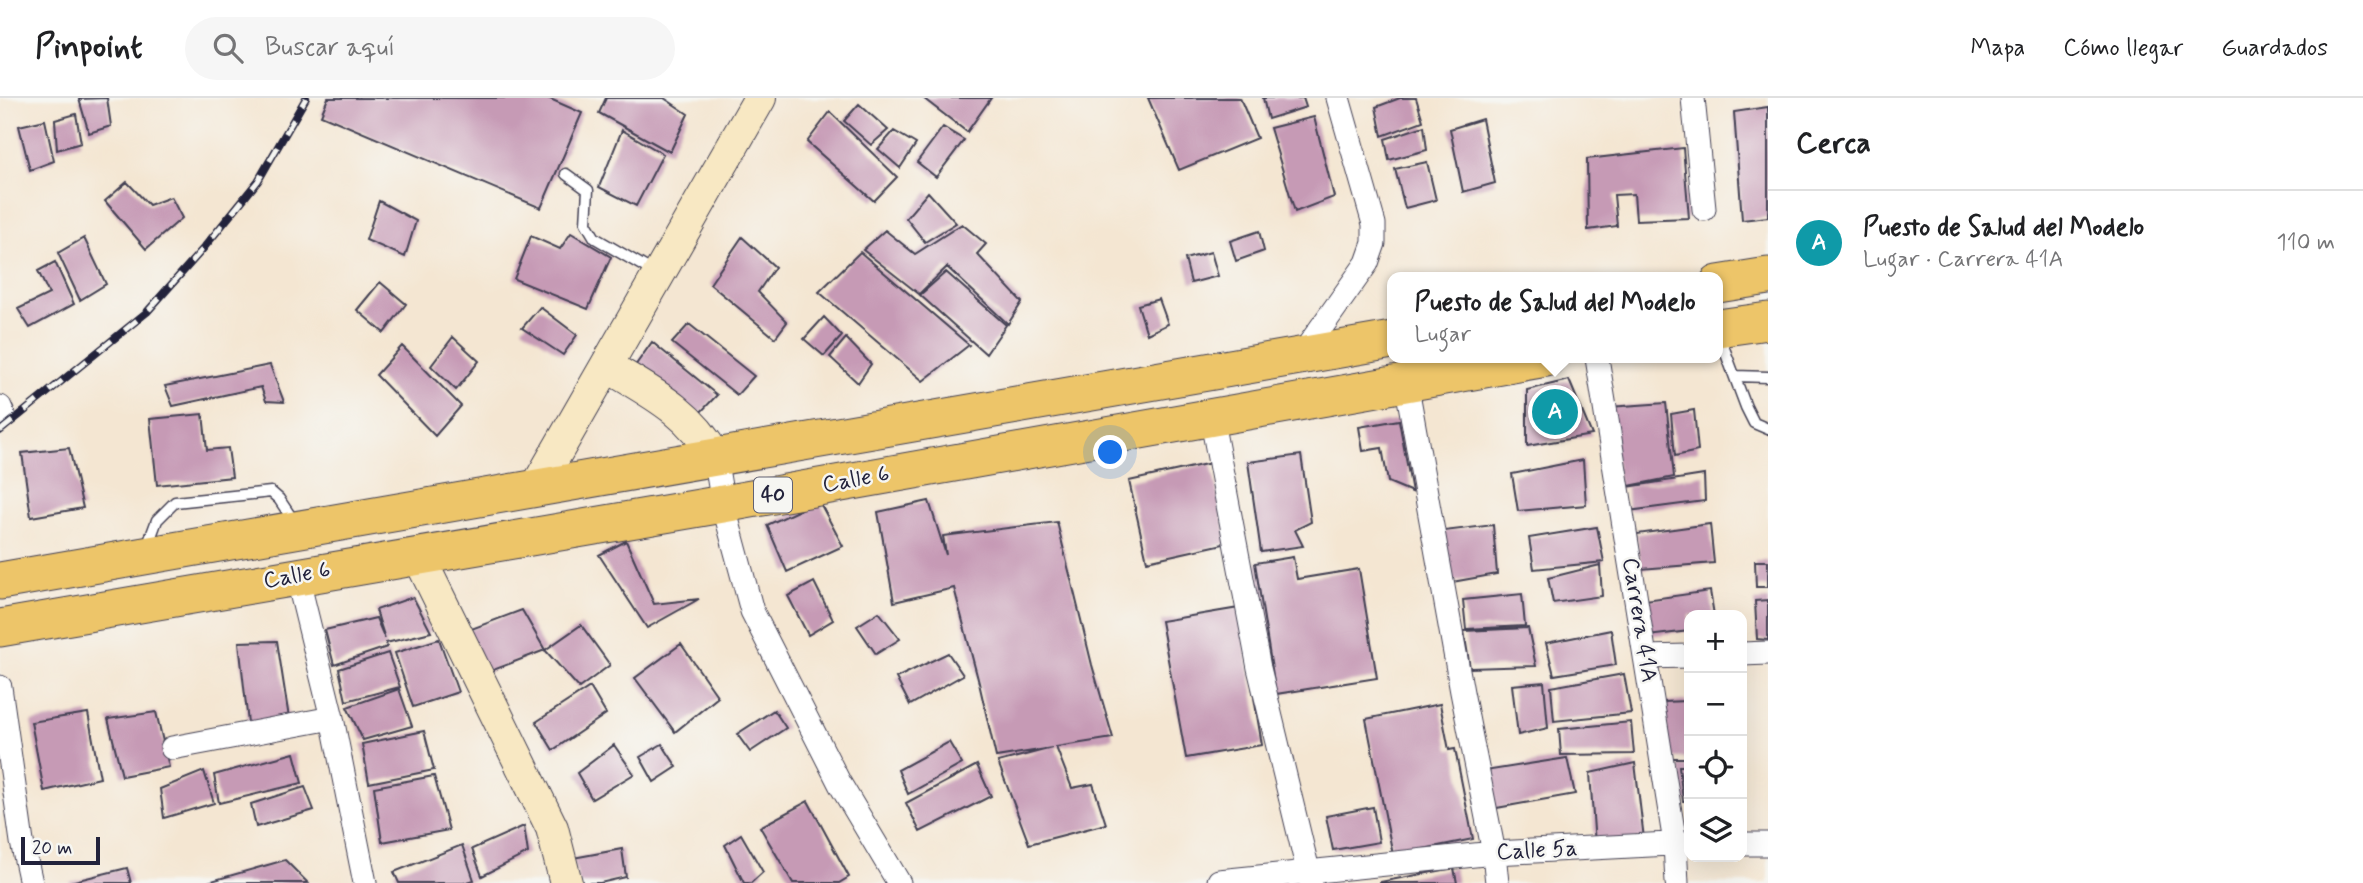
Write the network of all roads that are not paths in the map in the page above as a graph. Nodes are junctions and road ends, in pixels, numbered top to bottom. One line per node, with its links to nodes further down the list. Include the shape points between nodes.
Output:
1 (760, 98): 6 (main road)
2 (1338, 98): 13 (street, via 1374,224 1374,243 1367,263)
3 (1693, 98): 5 (street)
4 (566, 174): 6 (lane, via 588,190 586,223 595,237)
5 (1704, 209)
6 (659, 275): 16 (main road)
7 (1768, 276): 8 (highway)
8 (1723, 283)
9 (1768, 321): 10 (highway)
10 (1723, 329)
11 (1387, 341): 13 (highway, Calle 6 / 40)
12 (1723, 344): 17 (lane)
13 (1301, 356): 22 (highway, Calle 6 / 40)
14 (1517, 363): 19 (highway, Calle 6 / 40)
15 (1598, 363): 34 (street, Carrera 41A)
16 (607, 366): 22 (main road, via 691,422); 23 (main road)
17 (1735, 376): 18 (lane); 21 (lane, via 1754,423)
18 (1768, 377)
19 (1406, 382): 20 (highway, Calle 6 / 40); 42 (street)
20 (1211, 416): 24 (highway, Calle 6 / 40); 43 (street, via 1259,668)
21 (1768, 429)
22 (715, 457): 23 (highway, Calle 6 / 40); 24 (street)
23 (536, 488): 25 (highway, Calle 6 / 40)
24 (723, 503): 26 (highway, Calle 6 / 40); 48 (street, via 752,611 840,784)
25 (299, 529): 27 (highway, Calle 6 / 40); 27 (lane, via 271,492 175,502 157,520)
26 (418, 555): 28 (highway, Calle 6 / 40); 47 (main road, via 552,828)
27 (144, 556): 29 (highway, Calle 6 / 40)
28 (297, 576): 30 (highway, Calle 6 / 40); 36 (street)
29 (0, 581)
30 (0, 628)
31 (1768, 653): 32 (street)
32 (1747, 654)
33 (1684, 656): 34 (street)
34 (1645, 657): 39 (street, Carrera 41A)
35 (0, 687): 38 (street)
36 (332, 718): 37 (street); 46 (street)
37 (172, 748)
38 (11, 840): 45 (street)
39 (1682, 843): 42 (street, Calle 5a); 50 (street, Carrera 41A)
40 (1747, 844): 41 (street)
41 (1768, 844)
42 (1494, 853): 43 (street, Calle 5a); 49 (street)
43 (1310, 878): 44 (street, Calle 5a)
44 (1219, 881)
45 (32, 883)
46 (365, 883)
47 (566, 883)
48 (899, 883)
49 (1497, 883)
50 (1677, 883)

